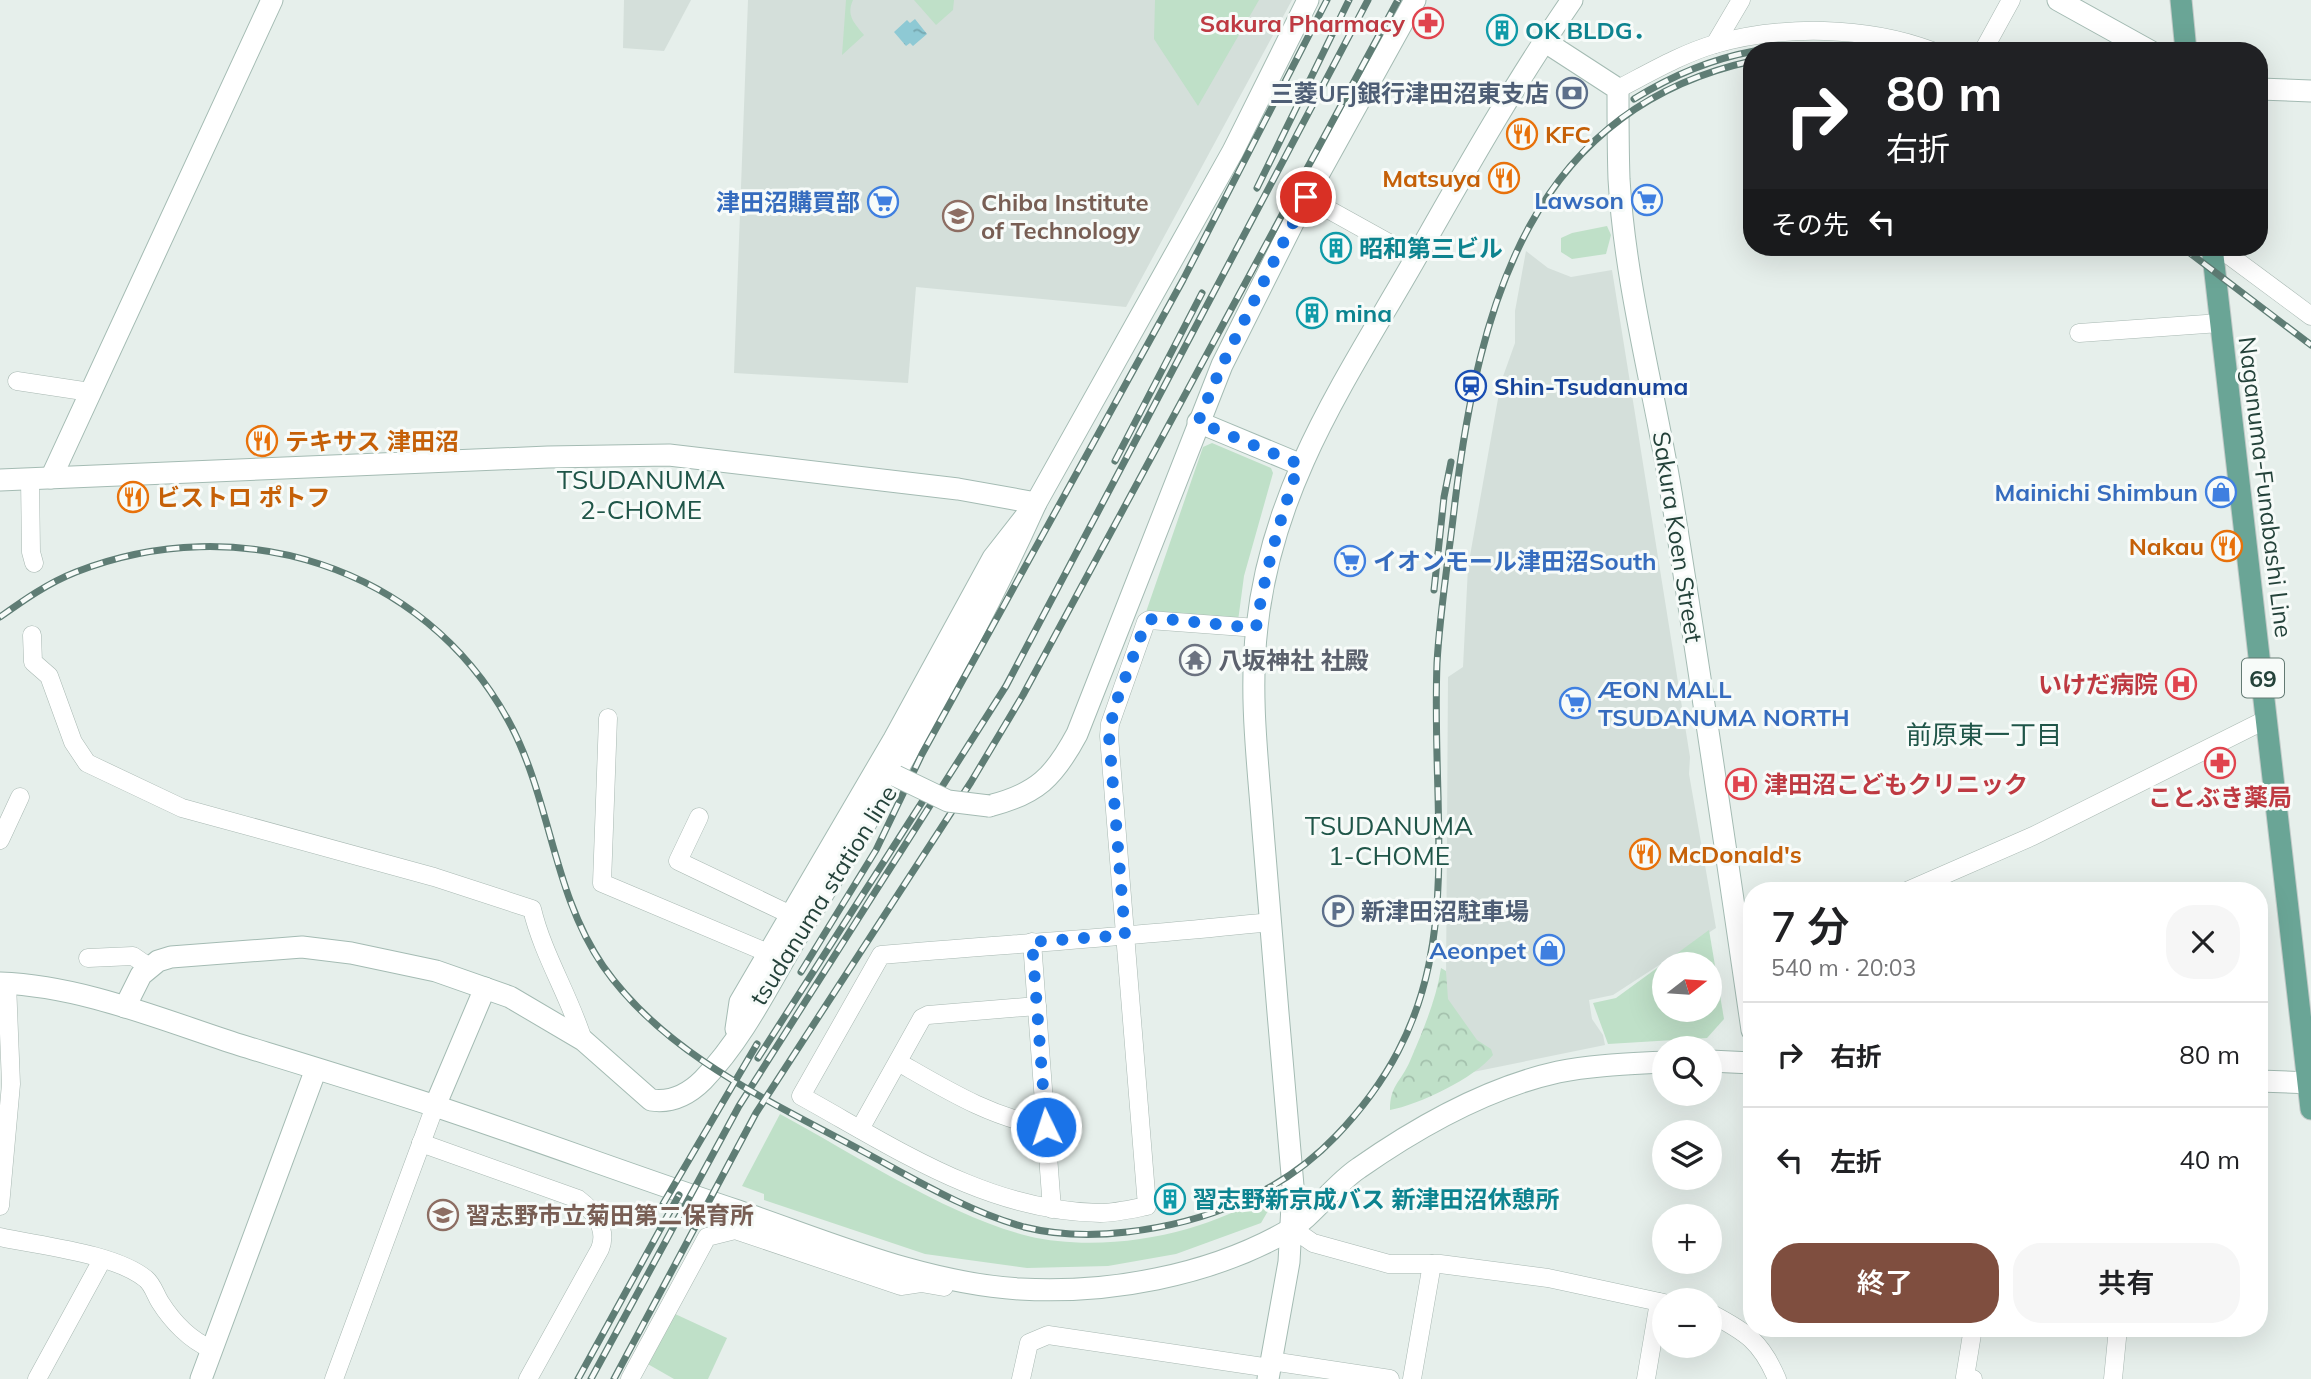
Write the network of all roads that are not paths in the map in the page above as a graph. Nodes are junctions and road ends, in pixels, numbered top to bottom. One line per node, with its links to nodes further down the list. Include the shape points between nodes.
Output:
1 (272, 0): 26 (street)
2 (1308, 0): 31 (street, via 1233,151)
3 (1415, 0): 18 (street, tsudanuma station line)
4 (1572, 0): 9 (street)
5 (1741, 0): 14 (street)
6 (2011, 0): 11 (street)
7 (2057, 0): 12 (street)
8 (2181, 0): 13 (main road)
9 (1544, 41): 15 (street); 21 (street)
10 (1900, 42): 14 (street, via 1823,32)
11 (1988, 42)
12 (2134, 42)
13 (2185, 42)
14 (1715, 44): 15 (street)
15 (1618, 89): 45 (street, Sakura Koen Street, via 1619,181 1630,261)
16 (2268, 89): 17 (street)
17 (2311, 90)
18 (1306, 197): 21 (street); 27 (street, tsudanuma station line)
19 (2213, 256): 23 (main road, Naganuma-Funabashi Line / 69)
20 (2230, 256): 22 (street)
21 (1416, 258): 28 (street)
22 (2311, 316)
23 (2220, 323): 24 (street); 36 (main road, Naganuma-Funabashi Line / 69)
24 (2079, 333)
25 (17, 381): 26 (street)
26 (90, 392): 29 (street)
27 (1198, 422): 28 (street); 37 (street, tsudanuma station line, bridge, via 1077,734 1061,764 1028,793 989,806 927,793)
28 (1299, 464): 33 (street, via 1281,514)
29 (40, 478): 30 (street); 31 (street, via 668,455 958,489); 32 (street, via 30,552)
30 (0, 480)
31 (1036, 503): 37 (street, via 1009,564); 42 (street, via 993,558)
32 (34, 563)
33 (1256, 628): 43 (street, via 1254,709); 44 (street, via 1154,618 1146,622 1114,708 1109,736)
34 (32, 635): 55 (street, via 33,662 49,676 73,742 87,763 182,808 434,877 532,909 539,939 574,1009)
35 (608, 718): 47 (street, via 602,883)
36 (2267, 719): 41 (street, via 2033,836); 62 (main road, Naganuma-Funabashi Line / 69)
37 (896, 776): 54 (street, tsudanuma station line)
38 (20, 797): 40 (street)
39 (699, 817): 42 (street, via 678,861)
40 (0, 840)
41 (1928, 882)
42 (791, 915): 47 (street)
43 (1270, 922): 44 (street); 70 (street)
44 (1125, 935): 46 (street); 69 (street, via 1147,1206 1102,1213)
45 (1743, 940)
46 (1032, 942): 52 (street); 66 (street, via 881,955 801,1096)
47 (768, 953): 54 (street, via 740,1002)
48 (88, 958): 49 (street, via 133,956)
49 (149, 967): 51 (street, tsudanuma station line, via 191,953 302,947 393,961); 53 (street, via 132,988)
50 (4, 983): 53 (street); 68 (street, via 11,1084)
51 (485, 988): 55 (street, tsudanuma station line, via 510,997); 63 (street)
52 (1037, 1006): 56 (street, via 928,1015); 65 (street)
53 (125, 1007): 60 (street)
54 (735, 1038): 55 (street, tsudanuma station line, via 703,1080 675,1099 662,1102 638,1091)
55 (583, 1040)
56 (898, 1062): 65 (street, via 975,1107); 66 (street)
57 (1722, 1062): 59 (street)
58 (1652, 1063): 70 (street, via 1558,1073 1474,1102 1413,1133 1354,1171)
59 (1743, 1063)
60 (316, 1069): 63 (street); 81 (street)
61 (2268, 1081): 62 (street)
62 (2309, 1082): 64 (main road, Naganuma-Funabashi Line / 69)
63 (435, 1106): 67 (street); 74 (street, via 922,1273)
64 (2311, 1109)
65 (1046, 1127): 69 (street)
66 (860, 1129): 69 (street, via 968,1187)
67 (421, 1143): 86 (street); 87 (street, via 578,1199 597,1218 603,1240 600,1250)
68 (0, 1206)
69 (1052, 1209)
70 (1293, 1229): 73 (street, via 1313,1243 1388,1264); 74 (street, via 1214,1262 1134,1282); 83 (street)
71 (0, 1237): 72 (street)
72 (103, 1260): 81 (street, via 145,1278 192,1340); 84 (street)
73 (1432, 1264): 75 (street, via 1548,1278); 91 (street)
74 (1020, 1289): 88 (street, via 1004,1296 921,1283 901,1286 735,1230 707,1237)
75 (1652, 1300)
76 (1722, 1320): 77 (street)
77 (1743, 1333)
78 (1749, 1337): 93 (street, via 1766,1353)
79 (1972, 1337): 94 (street, via 1965,1377)
80 (2117, 1337): 95 (street)
81 (211, 1349): 85 (street)
82 (1652, 1350): 92 (street)
83 (1270, 1369): 89 (street, via 1048,1335 1029,1343); 90 (street)
84 (37, 1379)
85 (201, 1379)
86 (334, 1379)
87 (528, 1379)
88 (630, 1379)
89 (1021, 1379)
90 (1390, 1379)
91 (1412, 1379)
92 (1646, 1379)
93 (1777, 1379)
94 (1973, 1379)
95 (2113, 1379)

